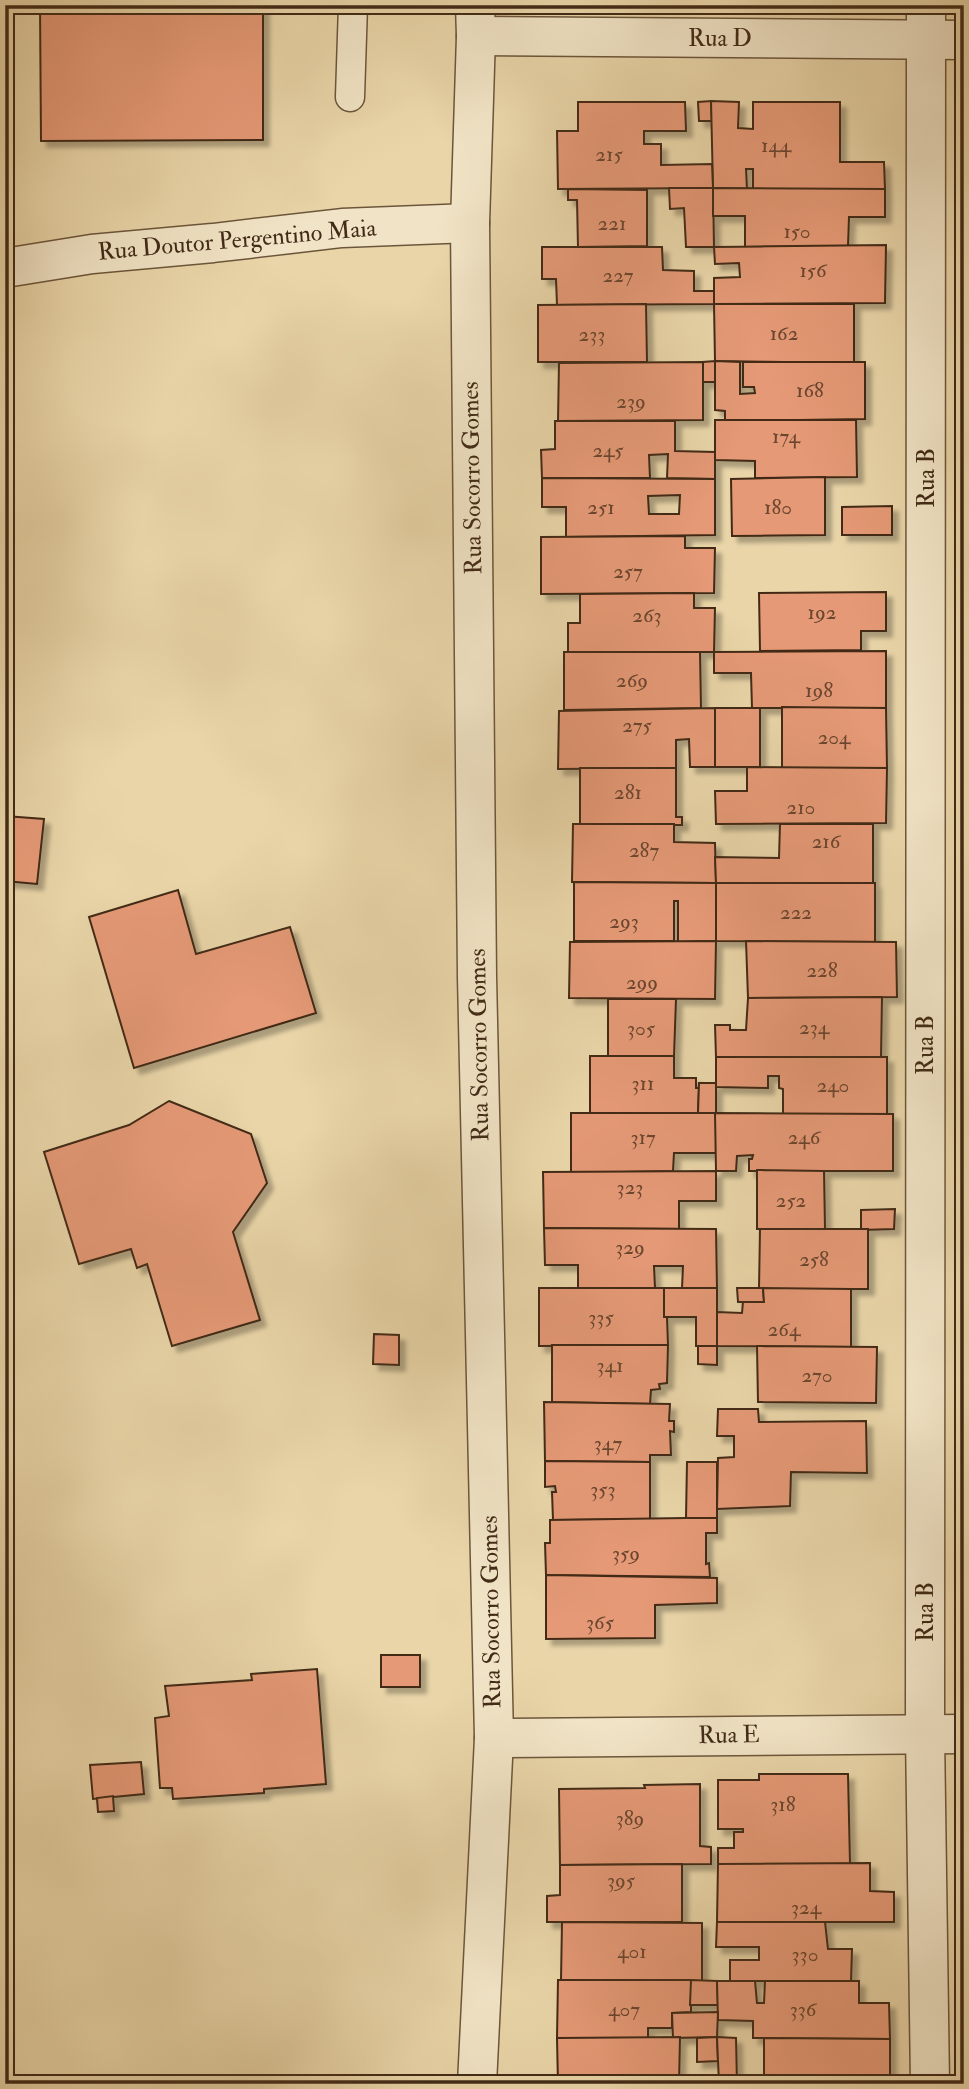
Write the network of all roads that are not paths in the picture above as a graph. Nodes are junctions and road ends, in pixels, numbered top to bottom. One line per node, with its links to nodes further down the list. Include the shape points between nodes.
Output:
1 (353, 5): 5 (lane)
2 (475, 21): 3 (street, Rua D); 6 (street, Rua Socorro Gomes)
3 (926, 22): 4 (street, Rua D); 8 (street, Rua B)
4 (964, 40)
5 (350, 97)
6 (470, 223): 7 (street, Rua Doutor Pergentino Maia, via 341,228 92,254); 10 (street, Rua Socorro Gomes, via 477,991)
7 (5, 268)
8 (925, 1733): 9 (street, Rua E); 10 (street, Rua E); 12 (street, Rua B)
9 (964, 1734)
10 (494, 1738): 11 (street, Rua Socorro Gomes)
11 (477, 2084)
12 (929, 2084)

